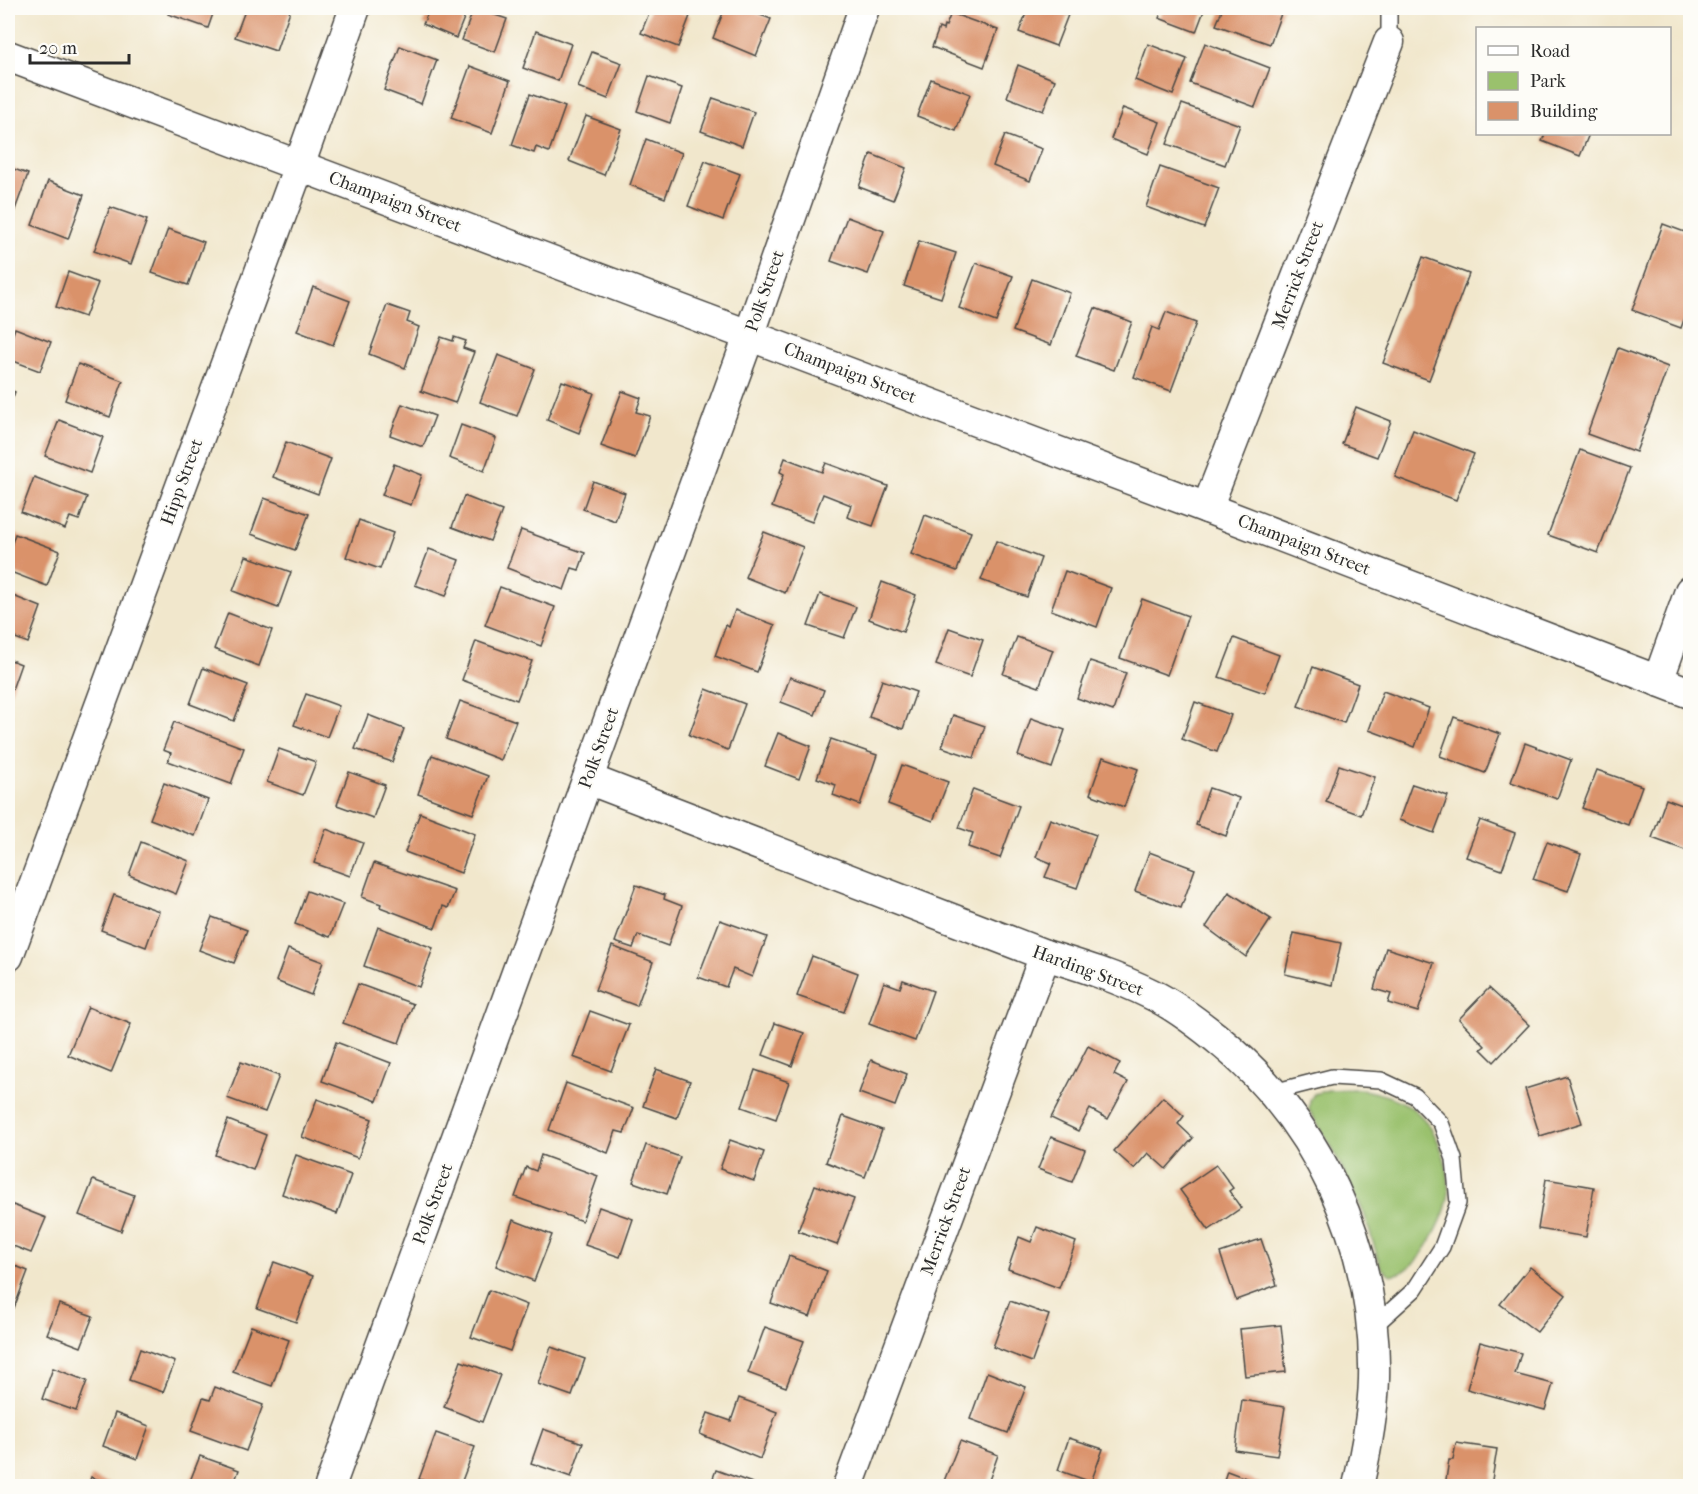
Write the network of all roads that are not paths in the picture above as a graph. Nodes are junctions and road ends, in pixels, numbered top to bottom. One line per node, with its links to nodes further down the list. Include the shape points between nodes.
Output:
1 (355, 8): 6 (street, Hipp Street)
2 (864, 8): 7 (street, Polk Street)
3 (1386, 8): 4 (lane)
4 (1389, 42): 8 (street, Merrick Street)
5 (8, 56): 6 (street, Champaign Street)
6 (298, 166): 7 (street, Champaign Street); 14 (street, Hipp Street)
7 (749, 336): 8 (street, Champaign Street); 12 (street, Polk Street)
8 (1207, 508): 10 (street, Champaign Street)
9 (1690, 591): 10 (street)
10 (1658, 681): 11 (street, Champaign Street)
11 (1690, 693)
12 (588, 779): 13 (street, Harding Street); 17 (street, Polk Street)
13 (1045, 955): 15 (street, Harding Street, via 1106,973 1153,995 1234,1052); 18 (street, Merrick Street)
14 (8, 956)
15 (1273, 1092): 16 (street, Harding Street, via 1320,1159 1337,1194 1357,1250); 16 (lane, via 1332,1077 1381,1080 1415,1096 1442,1123 1454,1159 1458,1203 1442,1247 1415,1289)
16 (1372, 1328): 19 (street, Harding Street, via 1372,1409)
17 (330, 1486)
18 (848, 1486)
19 (1358, 1486)

